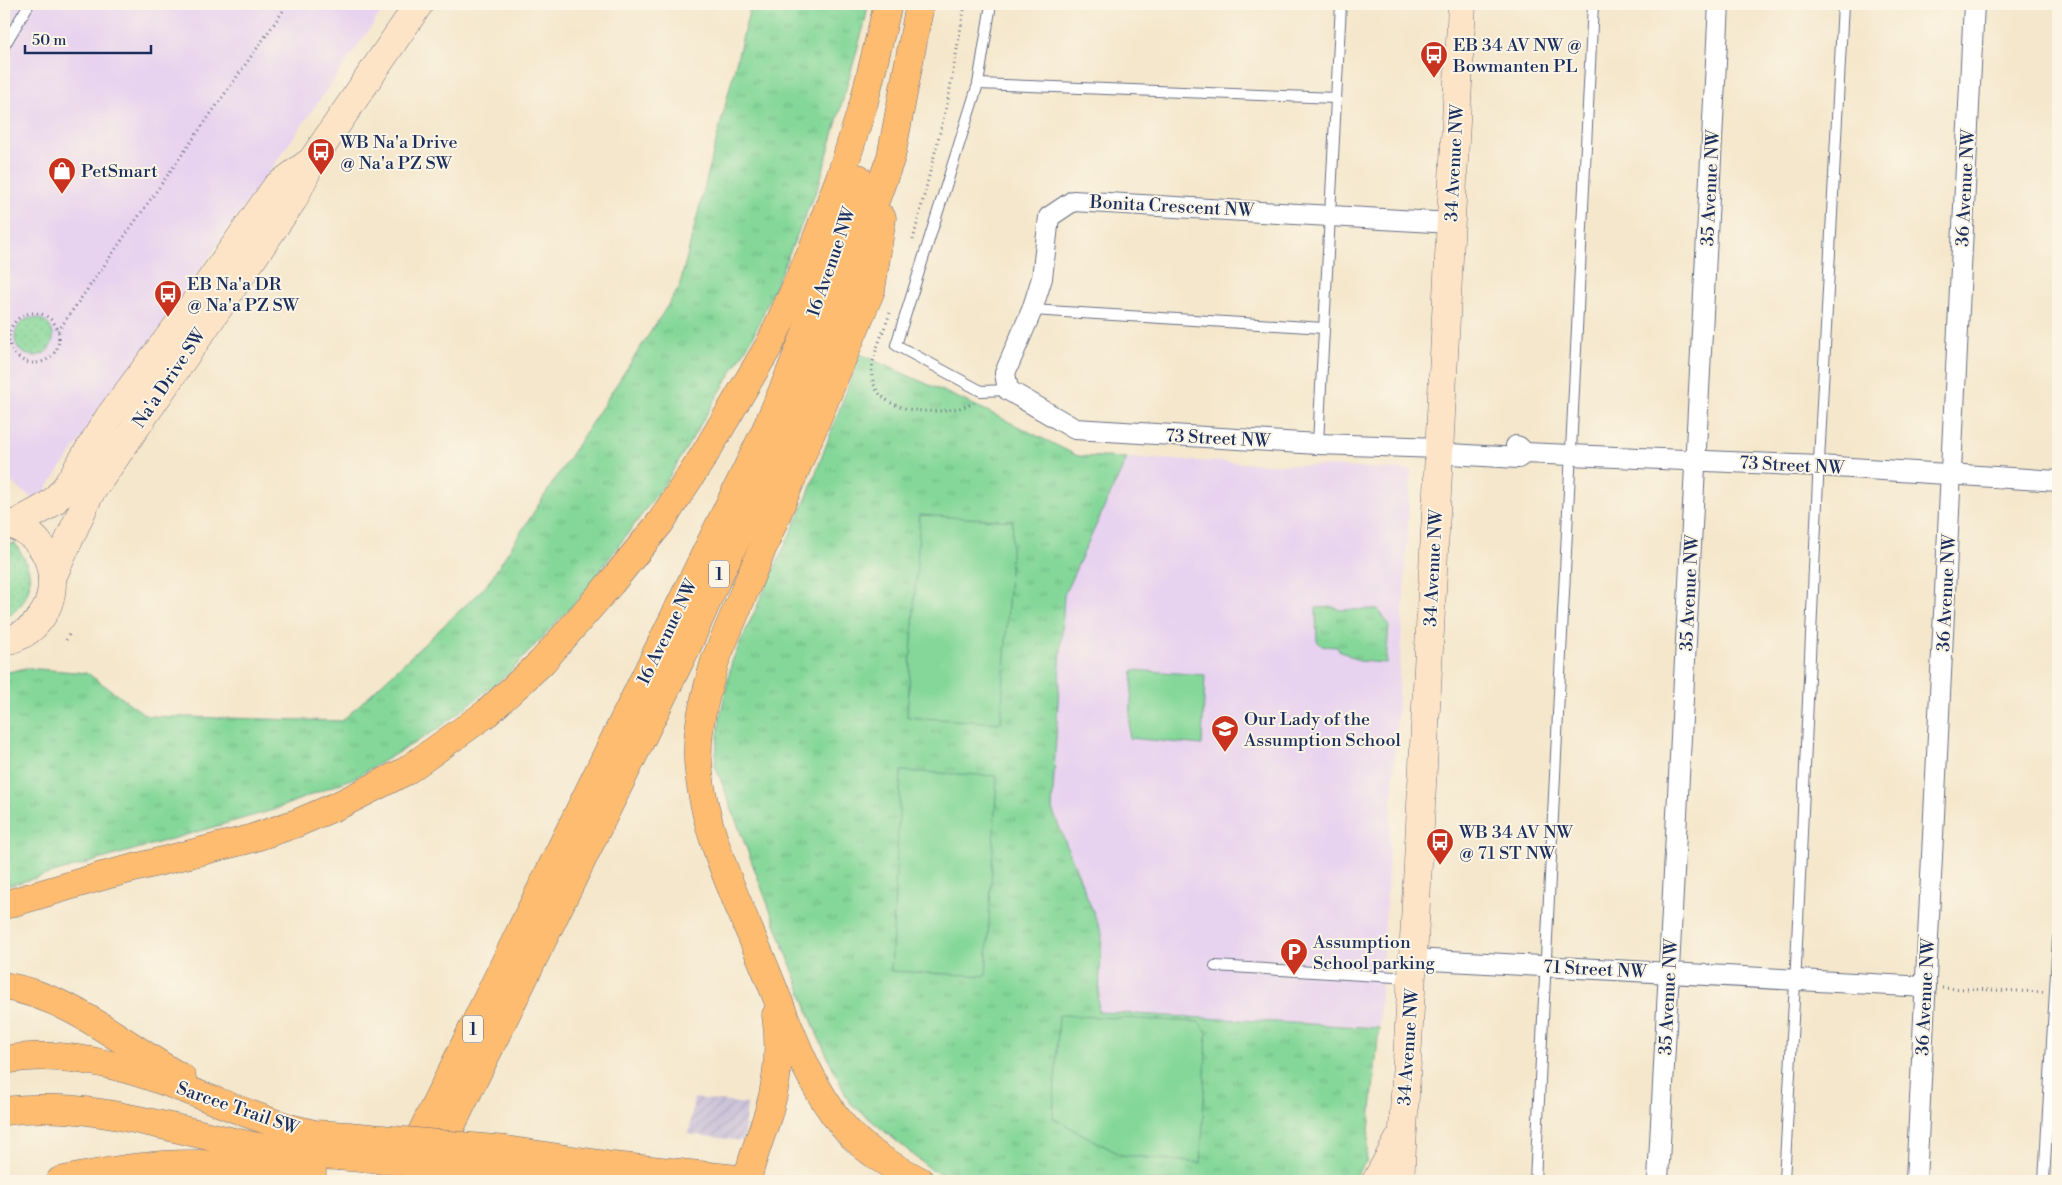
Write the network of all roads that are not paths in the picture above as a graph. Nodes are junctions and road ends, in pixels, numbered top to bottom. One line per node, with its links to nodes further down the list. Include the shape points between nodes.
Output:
1 (29, 4): 13 (lane)
2 (418, 4): 17 (street, Na'a Drive SW)
3 (888, 4): 33 (highway, via 864,102 842,172 812,251 770,344 660,523 542,662 487,713 406,772 339,805 250,839)
4 (898, 4): 46 (highway, 16 Avenue NW / 1, via 861,167 821,294 791,371)
5 (920, 4): 16 (highway, 16 Avenue NW / 1)
6 (991, 4): 14 (lane)
7 (1341, 4): 15 (lane)
8 (1462, 4): 19 (street, 34 Avenue NW)
9 (1593, 4): 25 (lane)
10 (1719, 4): 26 (street, 35 Avenue NW)
11 (1843, 4): 27 (lane)
12 (1974, 4): 28 (street, 36 Avenue NW)
13 (4, 46)
14 (978, 84): 15 (lane); 22 (lane, via 896,345 981,391)
15 (1336, 98): 18 (lane)
16 (891, 157): 34 (highway, via 871,290 715,661 702,710 698,762 707,812 719,856); 46 (highway, 16 Avenue NW / 1, via 800,407 690,640)
17 (313, 159): 30 (street, Na'a Drive SW, via 276,187 109,417 66,487 44,508); 31 (street, Na'a Drive SW, via 293,200 89,495)
18 (1331, 216): 19 (street, Bonita Crescent NW); 20 (street, Bonita Crescent NW, via 1073,201 1049,217 1042,278); 21 (lane)
19 (1450, 223): 24 (street, 34 Avenue NW)
20 (1032, 310): 21 (lane); 22 (street, Bonita Crescent NW, via 1005,373)
21 (1324, 328): 23 (lane)
22 (1008, 390): 23 (street, 73 Street NW, via 1075,429)
23 (1318, 444): 24 (street, 73 Street NW)
24 (1440, 448): 25 (street, 73 Street NW, via 1450,454 1518,458 1525,453); 38 (street, 34 Avenue NW)
25 (1570, 455): 26 (street, 73 Street NW); 37 (lane)
26 (1696, 460): 27 (street, 73 Street NW); 39 (street, 35 Avenue NW)
27 (1819, 466): 28 (street, 73 Street NW); 40 (lane)
28 (1952, 473): 29 (street, 73 Street NW); 42 (street, 36 Avenue NW)
29 (2058, 481)
30 (7, 523): 31 (street, via 38,543 48,560)
31 (52, 578): 32 (street, via 50,601 38,621 20,635)
32 (4, 641)
33 (4, 904)
34 (746, 921): 57 (highway, via 773,998 779,1047 774,1092); 58 (highway, via 809,1074 822,1096 858,1141)
35 (2058, 938): 65 (lane)
36 (1215, 966): 38 (lane)
37 (1545, 966): 38 (street, 71 Street NW); 39 (street, 71 Street NW); 61 (lane)
38 (1413, 969): 47 (street, 34 Avenue NW)
39 (1669, 973): 40 (street, 71 Street NW); 62 (street, 35 Avenue NW)
40 (1796, 979): 42 (street, 71 Street NW); 63 (lane)
41 (4, 986): 44 (highway, via 36,995 83,1015 174,1073)
42 (1926, 987): 64 (street, 36 Avenue NW)
43 (4, 1060): 44 (highway, Sarcee Trail SW, via 50,1056 95,1061 127,1069)
44 (240, 1110): 48 (highway, Sarcee Trail SW, via 315,1134)
45 (4, 1111): 48 (highway, Sarcee Trail SW, via 34,1108 98,1112 251,1146 312,1155)
46 (441, 1121): 51 (highway); 52 (highway, 16 Avenue NW / 1); 54 (highway, 16 Avenue NW / 1); 55 (highway)
47 (1403, 1132): 59 (street, 34 Avenue NW); 60 (street, 34 Avenue NW)
48 (339, 1155): 49 (highway, Sarcee Trail SW, bridge); 50 (highway, via 141,1167); 53 (highway)
49 (502, 1160): 56 (highway); 57 (highway, via 613,1166)
50 (60, 1181)
51 (392, 1181)
52 (398, 1181)
53 (413, 1181)
54 (424, 1181)
55 (433, 1181)
56 (587, 1181)
57 (752, 1181)
58 (920, 1181)
59 (1376, 1181)
60 (1400, 1181)
61 (1535, 1181)
62 (1658, 1181)
63 (1784, 1181)
64 (1916, 1181)
65 (2044, 1181)

